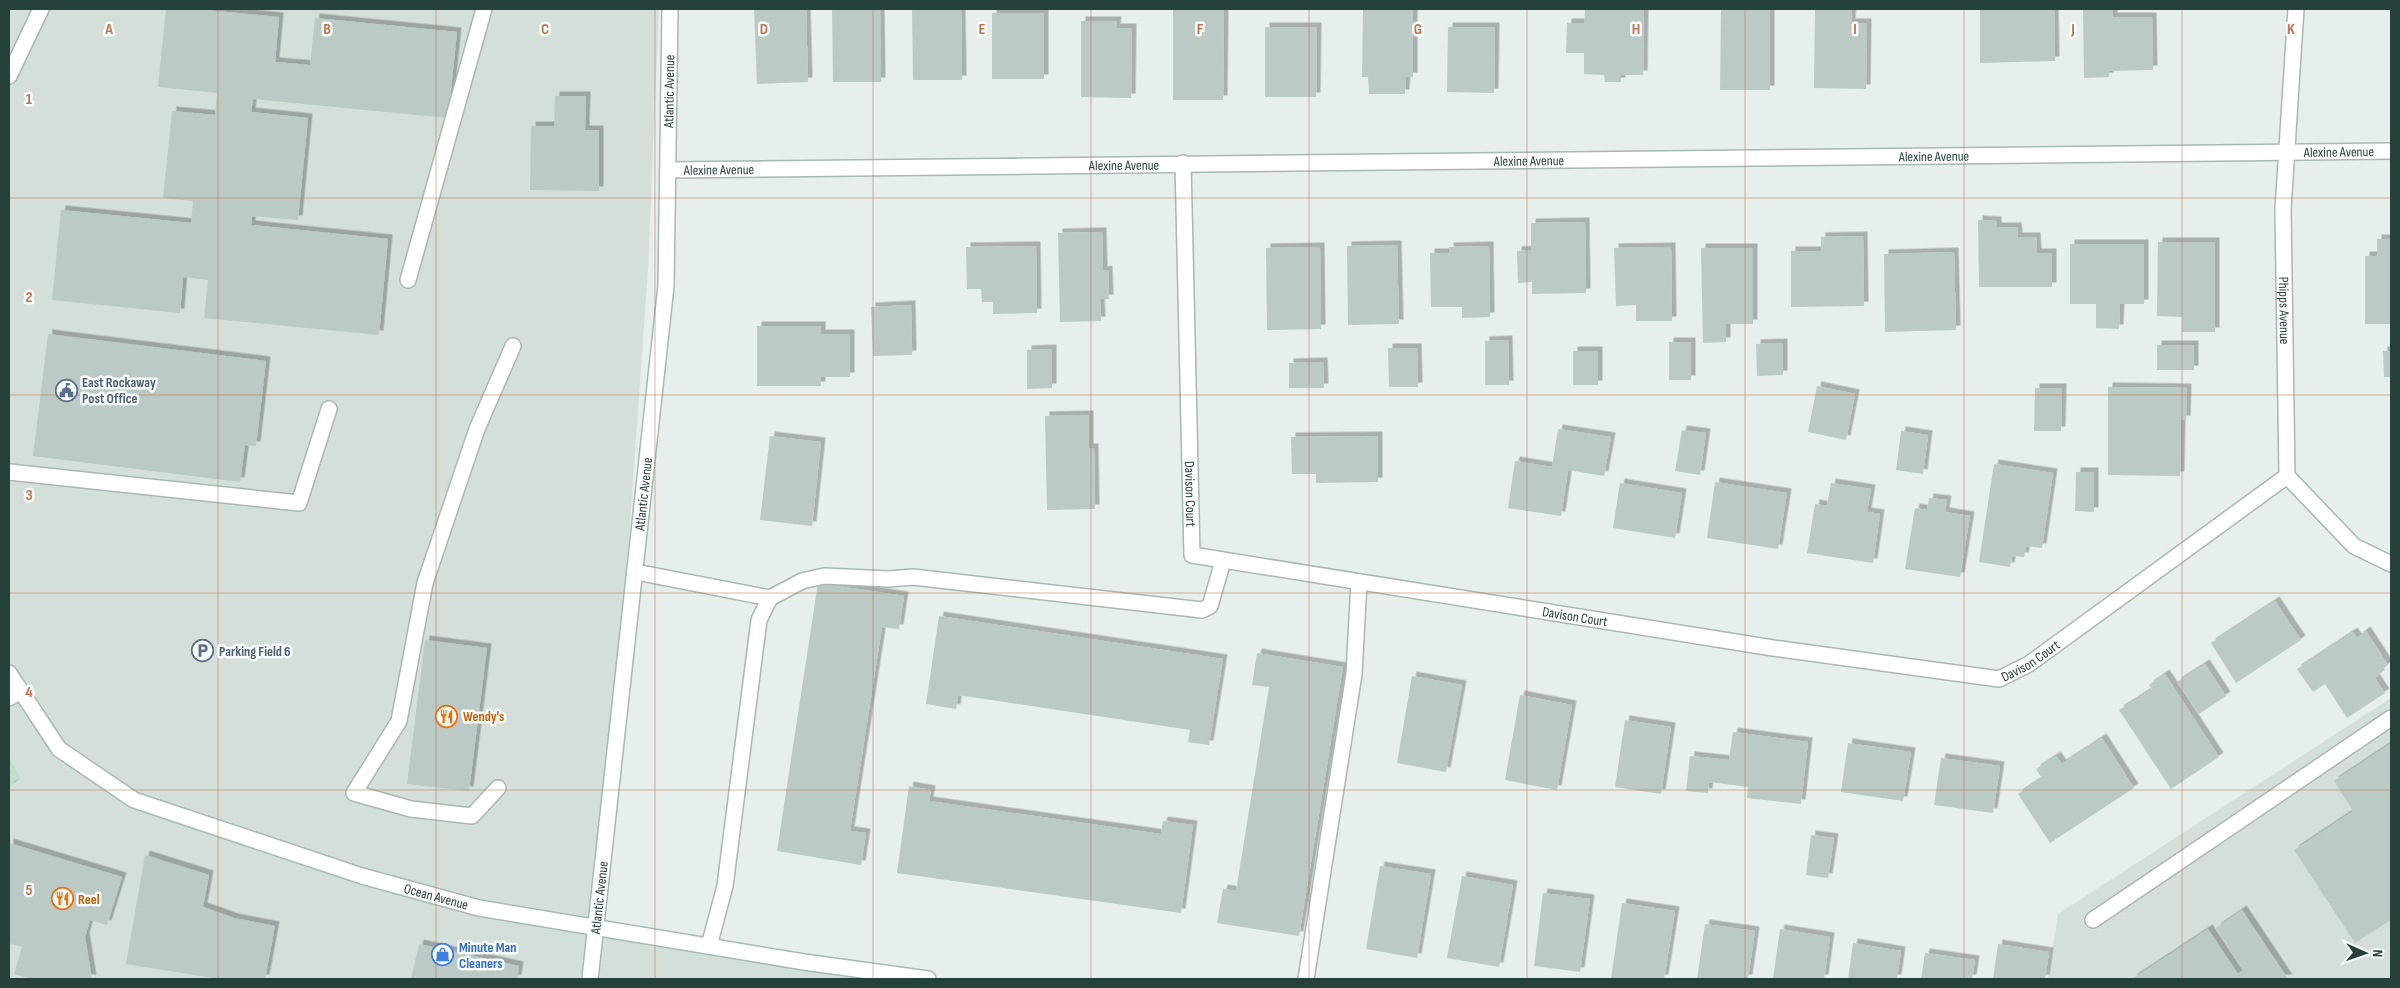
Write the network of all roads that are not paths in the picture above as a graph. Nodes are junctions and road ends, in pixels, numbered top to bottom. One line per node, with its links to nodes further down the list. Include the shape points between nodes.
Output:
1 (41, 9): 5 (street)
2 (484, 9): 10 (street)
3 (670, 9): 9 (street, Atlantic Avenue)
4 (2296, 9): 7 (street, Phipps Avenue)
5 (9, 76)
6 (2391, 151): 7 (street, Alexine Avenue)
7 (2289, 152): 8 (street, Alexine Avenue); 14 (street, Phipps Avenue, via 2283,209)
8 (1183, 163): 9 (street, Alexine Avenue); 15 (street, Davison Court, via 1192,555)
9 (668, 170): 17 (street, Atlantic Avenue, via 666,286)
10 (408, 280)
11 (513, 346): 23 (street, via 477,429 425,583 399,721 354,793 411,809 472,816)
12 (329, 409): 13 (street, via 299,503)
13 (9, 472)
14 (2287, 476): 16 (street, via 2354,546); 18 (street, Davison Court, via 2029,664 1999,679 1773,648)
15 (1223, 561): 18 (street, Davison Court); 19 (street, via 1210,606 1202,610 913,577 824,576 802,582)
16 (2391, 564)
17 (636, 572): 19 (street); 25 (street, Atlantic Avenue)
18 (1359, 582): 29 (street, via 1354,674)
19 (770, 598): 26 (street, via 759,620 725,886)
20 (9, 673): 21 (street, Ocean Avenue)
21 (15, 694): 25 (street, Ocean Avenue, via 59,749 134,800 380,881 479,908)
22 (2391, 718): 24 (street)
23 (498, 788)
24 (2093, 920)
25 (597, 928): 26 (street, Ocean Avenue); 27 (street, Atlantic Avenue)
26 (709, 946): 28 (street, Ocean Avenue)
27 (590, 979)
28 (928, 979)
29 (1306, 979)

